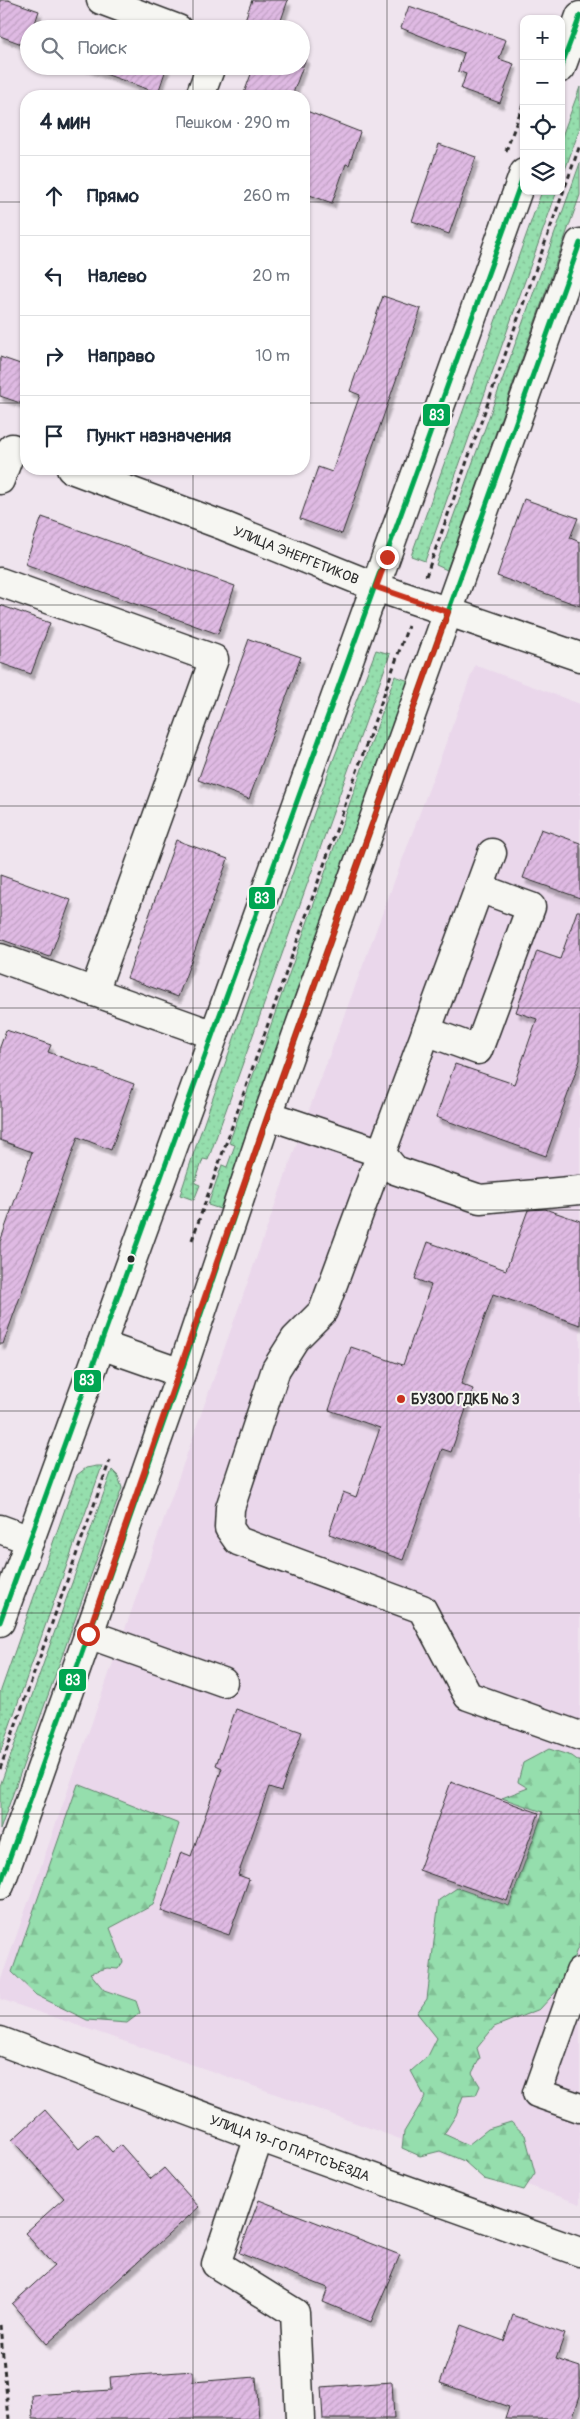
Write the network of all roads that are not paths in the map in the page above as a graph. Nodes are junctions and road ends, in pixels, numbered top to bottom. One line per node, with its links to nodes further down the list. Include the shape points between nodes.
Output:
1 (101, 0): 3 (street)
2 (580, 16): 4 (street)
3 (154, 20)
4 (564, 60)
5 (208, 75): 6 (street)
6 (202, 90)
7 (520, 184): 13 (street)
8 (580, 243): 14 (street)
9 (13, 448): 11 (street)
10 (87, 475): 13 (street, УЛИЦА ЭНЕРГЕТИКОВ)
11 (0, 480)
12 (0, 582): 19 (street, via 214,659)
13 (376, 587): 14 (street, УЛИЦА ЭНЕРГЕТИКОВ); 21 (street)
14 (448, 612): 15 (street, УЛИЦА ЭНЕРГЕТИКОВ); 22 (street)
15 (580, 657)
16 (492, 853): 17 (street)
17 (479, 888): 20 (street); 20 (street, via 531,907 528,916 478,1050)
18 (0, 958): 19 (street)
19 (94, 992): 21 (street)
20 (426, 1031): 23 (street)
21 (214, 1035): 25 (street)
22 (268, 1115): 23 (street); 26 (street)
23 (381, 1153): 24 (street, via 395,1170 480,1199); 32 (street, via 323,1311 295,1339 276,1369 230,1508 229,1528 238,1541 422,1609 468,1696)
24 (580, 1190)
25 (101, 1345): 26 (street); 28 (street)
26 (180, 1372): 30 (street)
27 (0, 1529): 28 (street)
28 (30, 1540): 29 (street)
29 (0, 1622)
30 (88, 1634): 31 (street); 33 (street)
31 (223, 1682)
32 (580, 1736)
33 (0, 1885)
34 (580, 1972): 36 (street, via 537,2093)
35 (0, 2041): 37 (street, УЛИЦА 19-ГО ПАРТСЪЕЗДА)
36 (580, 2108)
37 (259, 2137): 38 (street, УЛИЦА 19-ГО ПАРТСЪЕЗДА); 39 (street, via 216,2264 295,2312)
38 (580, 2252)
39 (300, 2419)

